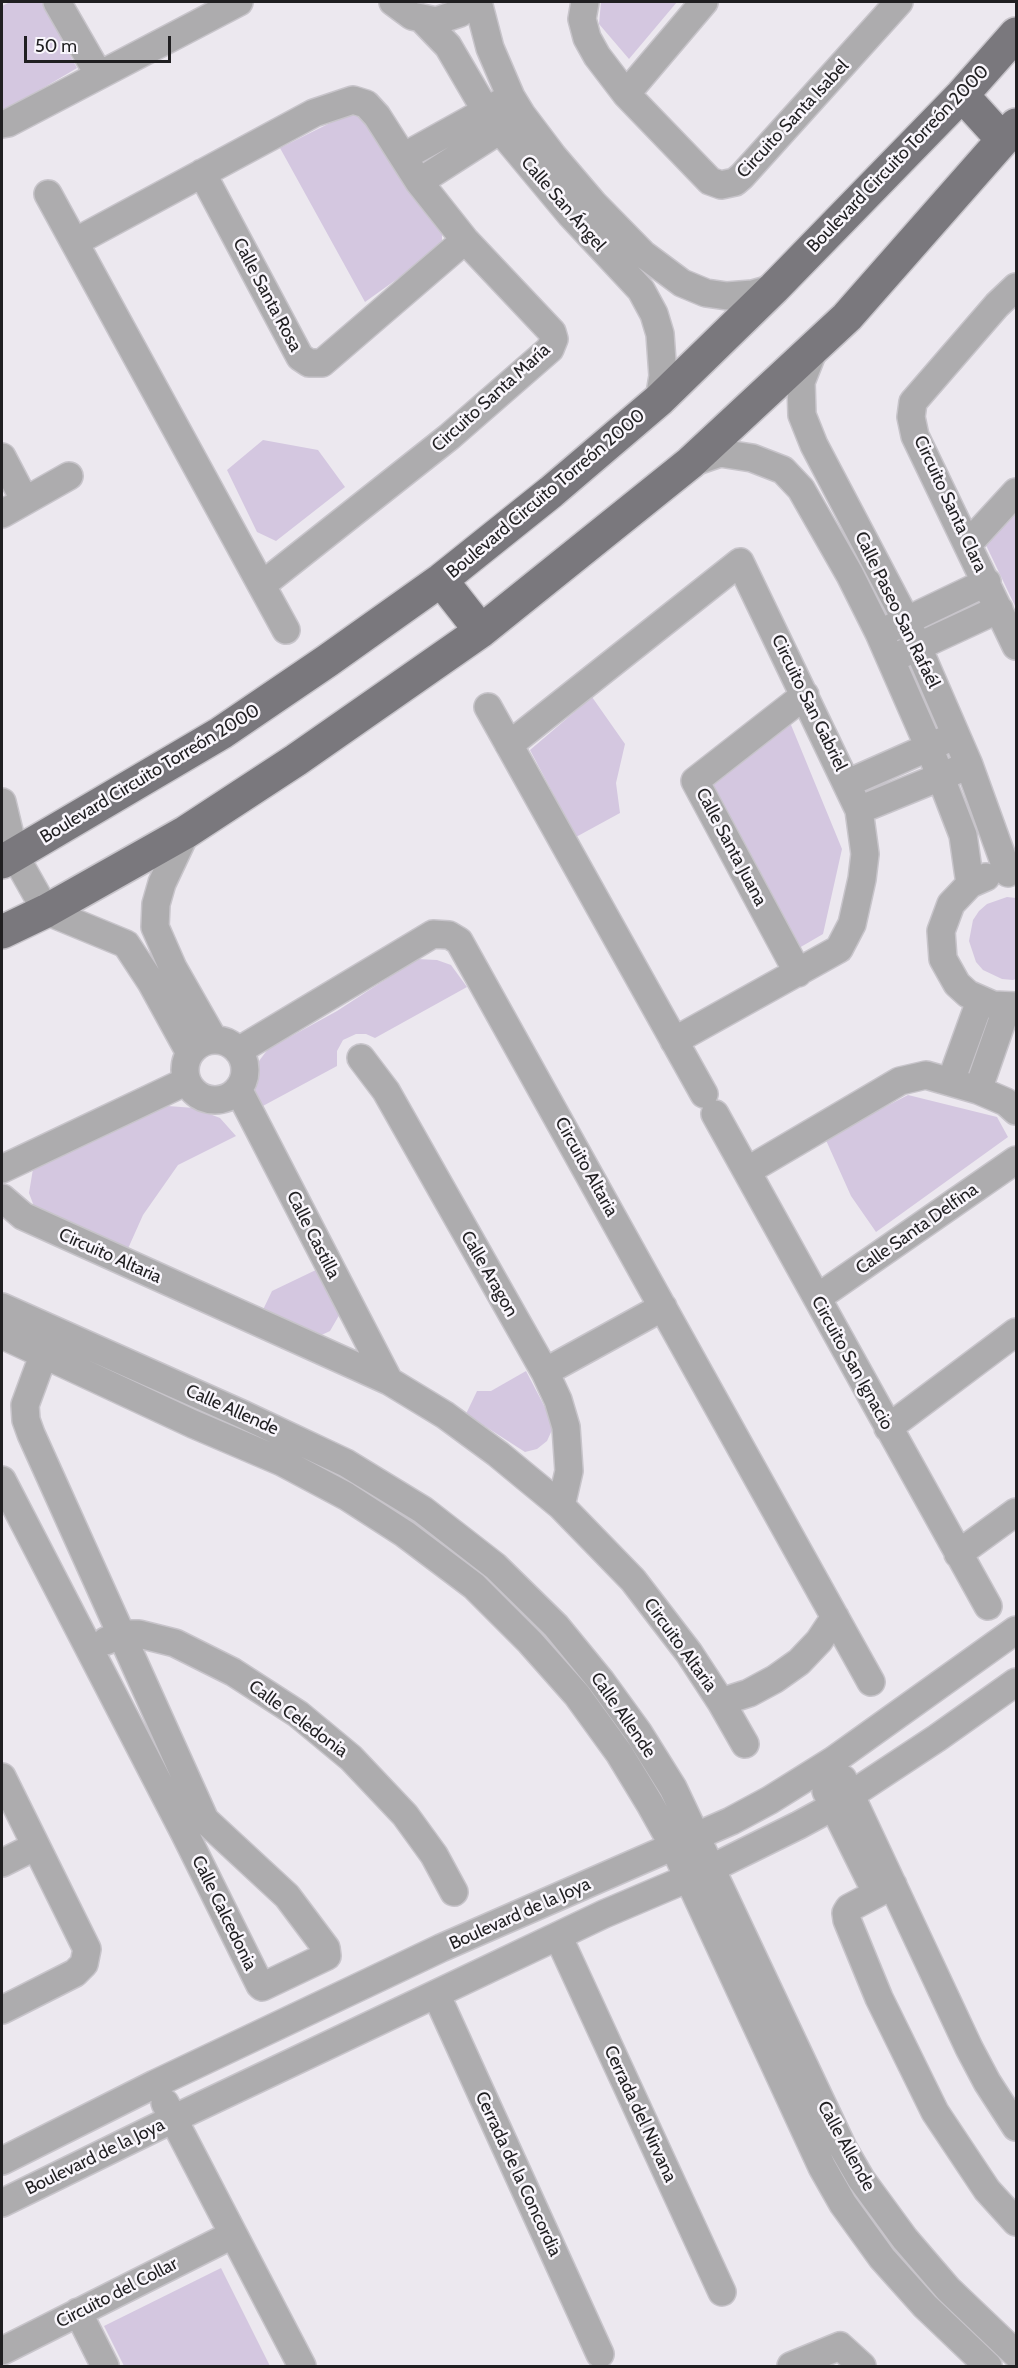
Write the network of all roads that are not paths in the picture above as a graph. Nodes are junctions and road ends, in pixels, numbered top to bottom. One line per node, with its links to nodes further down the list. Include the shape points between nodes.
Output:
1 (57, 2): 12 (street)
2 (240, 2): 9 (street)
3 (393, 2): 10 (street, Calle San Ángel)
4 (472, 2): 10 (street, via 448,19)
5 (478, 2): 15 (street, Calle San Ángel, via 490,48)
6 (585, 2): 13 (street, Circuito Santa Isabel, via 582,19 587,38)
7 (704, 2): 13 (street)
8 (899, 2): 13 (street, Circuito Santa Isabel, via 742,176 728,184 710,182)
9 (207, 9): 12 (street)
10 (423, 20): 16 (street, Calle San Ángel, via 448,46)
11 (1017, 34): 14 (main road, Boulevard Circuito Torreón 2000)
12 (99, 75): 17 (street)
13 (626, 94)
14 (962, 95): 18 (main road); 26 (main road, Boulevard Circuito Torreón 2000)
15 (517, 106): 16 (street); 26 (street, Calle San Ángel, via 594,204 664,272 682,284 727,296)
16 (493, 121): 19 (street); 21 (street); 28 (street, Calle San Ángel, via 570,214 641,290 660,334 663,376)
17 (2, 124)
18 (1010, 132): 27 (main road, via 847,318)
19 (403, 157): 20 (street, Circuito Santa María, via 377,116 366,104 353,100 314,112); 21 (street, Circuito Santa María)
20 (202, 173): 23 (street, Calle Santa Rosa, via 300,357 309,363 322,363); 24 (street, Circuito Santa María)
21 (419, 182): 23 (street, Circuito Santa María)
22 (48, 194): 24 (street)
23 (465, 240): 38 (street, Circuito Santa María, via 549,326 553,346 449,437)
24 (75, 242): 38 (street)
25 (1017, 287): 35 (street, Circuito Santa Clara, via 913,402 915,436)
26 (774, 288): 28 (main road, Boulevard Circuito Torreón 2000)
27 (815, 348): 30 (main road); 40 (street, Calle Paseo San Rafaél, via 801,382 802,415)
28 (658, 400): 36 (main road, Boulevard Circuito Torreón 2000)
29 (2, 457): 33 (street)
30 (690, 463): 42 (main road); 43 (street, Calle Paseo San Rafaél, via 720,453 752,458 783,470 801,489)
31 (69, 476): 33 (street)
32 (1017, 492): 35 (street)
33 (26, 501): 34 (street)
34 (2, 514)
35 (969, 543): 37 (street, Circuito Santa Clara)
36 (441, 580): 42 (main road); 58 (main road, Boulevard Circuito Torreón 2000, via 221,733)
37 (987, 582): 39 (street, Circuito Santa Clara); 40 (street)
38 (262, 585): 41 (street)
39 (999, 609): 44 (street, Circuito Santa Clara); 45 (street)
40 (906, 620): 43 (street); 45 (street, Calle Paseo San Rafaél)
41 (286, 630)
42 (481, 631): 57 (main road)
43 (879, 633): 46 (street, Calle Paseo San Rafaél)
44 (1017, 646)
45 (917, 647): 46 (street); 49 (street, Calle Paseo San Rafaél)
46 (891, 659): 51 (street, Calle Paseo San Rafaél)
47 (805, 695): 50 (street, Circuito San Gabriel, via 740,561); 54 (street, Circuito San Gabriel); 65 (street, Calle Santa Juana, via 695,781)
48 (489, 707): 50 (street)
49 (957, 735): 51 (street); 52 (street, Calle Paseo San Rafaél)
50 (509, 745): 70 (street)
51 (929, 747): 53 (street, Calle Paseo San Rafaél); 54 (street)
52 (969, 765): 53 (street); 59 (street, Calle Paseo San Rafaél)
53 (941, 777): 56 (street); 60 (street, Calle Paseo San Rafaél, via 963,835)
54 (848, 783): 56 (street, Circuito San Gabriel)
55 (2, 802): 58 (street)
56 (859, 810): 65 (street, Circuito San Gabriel, via 865,854 852,924 839,949)
57 (186, 832): 61 (main road); 62 (street, via 162,883)
58 (6, 854): 61 (street)
59 (1012, 874): 60 (street, via 982,878)
60 (970, 884): 67 (street, via 951,904 941,931 941,945 957,984)
61 (46, 911): 63 (main road); 64 (street)
62 (155, 927): 64 (street); 66 (street)
63 (2, 932)
64 (126, 944): 66 (street)
65 (798, 974): 70 (street, Circuito San Gabriel)
66 (174, 998): 69 (street); 72 (street)
67 (980, 1001): 68 (street); 75 (street)
68 (1012, 1006): 77 (street)
69 (214, 1040): 71 (street, via 231,1045); 72 (street)
70 (674, 1041): 81 (street, Circuito San Ignacio)
71 (238, 1052): 76 (street, via 245,1070); 85 (street, Circuito Altaria, via 433,934 449,935 459,941)
72 (190, 1053): 74 (street, via 185,1067)
73 (361, 1058): 89 (street, Calle Aragon, via 386,1091)
74 (187, 1081): 76 (street, via 192,1090 210,1100 221,1100); 80 (street)
75 (951, 1081): 77 (street); 81 (street, via 926,1075 900,1081)
76 (238, 1089): 90 (street, Calle Castilla)
77 (978, 1090): 78 (street)
78 (1017, 1111)
79 (1017, 1160): 83 (street, Calle Santa Delfina)
80 (2, 1169)
81 (747, 1171): 83 (street, Circuito San Ignacio)
82 (2, 1198): 90 (street, Circuito Altaria, via 22,1216)
83 (817, 1298): 91 (street, Circuito San Ignacio)
84 (2, 1307): 109 (street, Calle Allende, via 346,1463 423,1510 495,1566 556,1626 638,1732 673,1788)
85 (663, 1307): 89 (street); 97 (street, Circuito Altaria)
86 (1017, 1332): 91 (street)
87 (2, 1335): 88 (street, Calle Allende)
88 (43, 1356): 99 (street, Calle Calcedonia, via 25,1405 26,1420); 109 (street, Calle Allende, via 282,1462 405,1534 474,1586 577,1695)
89 (545, 1372): 93 (street, Calle Aragon, via 566,1427 569,1471)
90 (388, 1381): 93 (street, Circuito Altaria, via 445,1415)
91 (888, 1428): 95 (street, Circuito San Ignacio)
92 (2, 1480): 100 (street, Calle Calcedonia)
93 (561, 1506): 103 (street, Circuito Altaria, via 633,1580)
94 (1017, 1512): 95 (street)
95 (958, 1554): 96 (street, Circuito San Ignacio)
96 (987, 1606)
97 (835, 1617): 101 (street, Circuito Altaria); 103 (street, Circuito Altaria, via 799,1662 749,1693)
98 (1017, 1630): 105 (street, Boulevard de la Joya)
99 (120, 1634): 100 (street); 108 (street, Calle Calcedonia); 114 (street, Calle Celedonia, via 139,1634 175,1643 233,1672 298,1714 351,1758 405,1815)
100 (89, 1649): 108 (street, Calle Calcedonia)
101 (871, 1682)
102 (1017, 1682): 107 (street, Boulevard de la Joya)
103 (721, 1702): 104 (street, Circuito Altaria)
104 (745, 1744)
105 (825, 1766): 107 (street); 109 (street, Boulevard de la Joya, via 770,1800)
106 (2, 1777): 110 (street)
107 (842, 1800): 112 (street, Boulevard de la Joya); 113 (street)
108 (194, 1826): 108 (street, Calle Calcedonia, via 287,1896 326,1948 327,1956 261,1986)
109 (685, 1842): 112 (street, Calle Allende); 118 (street, Boulevard de la Joya, via 441,1948)
110 (36, 1846): 111 (street); 117 (street, via 87,1949 87,1957 75,1973)
111 (2, 1863)
112 (700, 1873): 115 (street, Boulevard de la Joya); 129 (street, Calle Allende, via 861,2179 948,2289); 134 (street, Calle Allende, via 822,2167 843,2204 882,2258)
113 (884, 1889): 120 (street, via 987,2082); 123 (street, via 849,1908 847,1920 879,1998 946,2130 987,2190)
114 (454, 1892)
115 (558, 1936): 116 (street, Boulevard de la Joya); 125 (street, Cerrada del Nirvana)
116 (436, 1994): 119 (street, Boulevard de la Joya); 128 (street, Cerrada de la Concordia)
117 (2, 2010)
118 (154, 2084): 119 (street); 121 (street, Boulevard de la Joya)
119 (173, 2119): 122 (street, Boulevard de la Joya); 124 (street)
120 (1017, 2127)
121 (2, 2161)
122 (2, 2203)
123 (1017, 2222)
124 (232, 2235): 126 (street, Circuito del Collar); 132 (street)
125 (722, 2292)
126 (78, 2312): 127 (street, Circuito del Collar); 131 (street)
127 (2, 2351)
128 (600, 2354)
129 (1017, 2354)
130 (794, 2366): 133 (street, via 840,2346)
131 (105, 2367)
132 (302, 2367)
133 (862, 2367)
134 (987, 2367)

